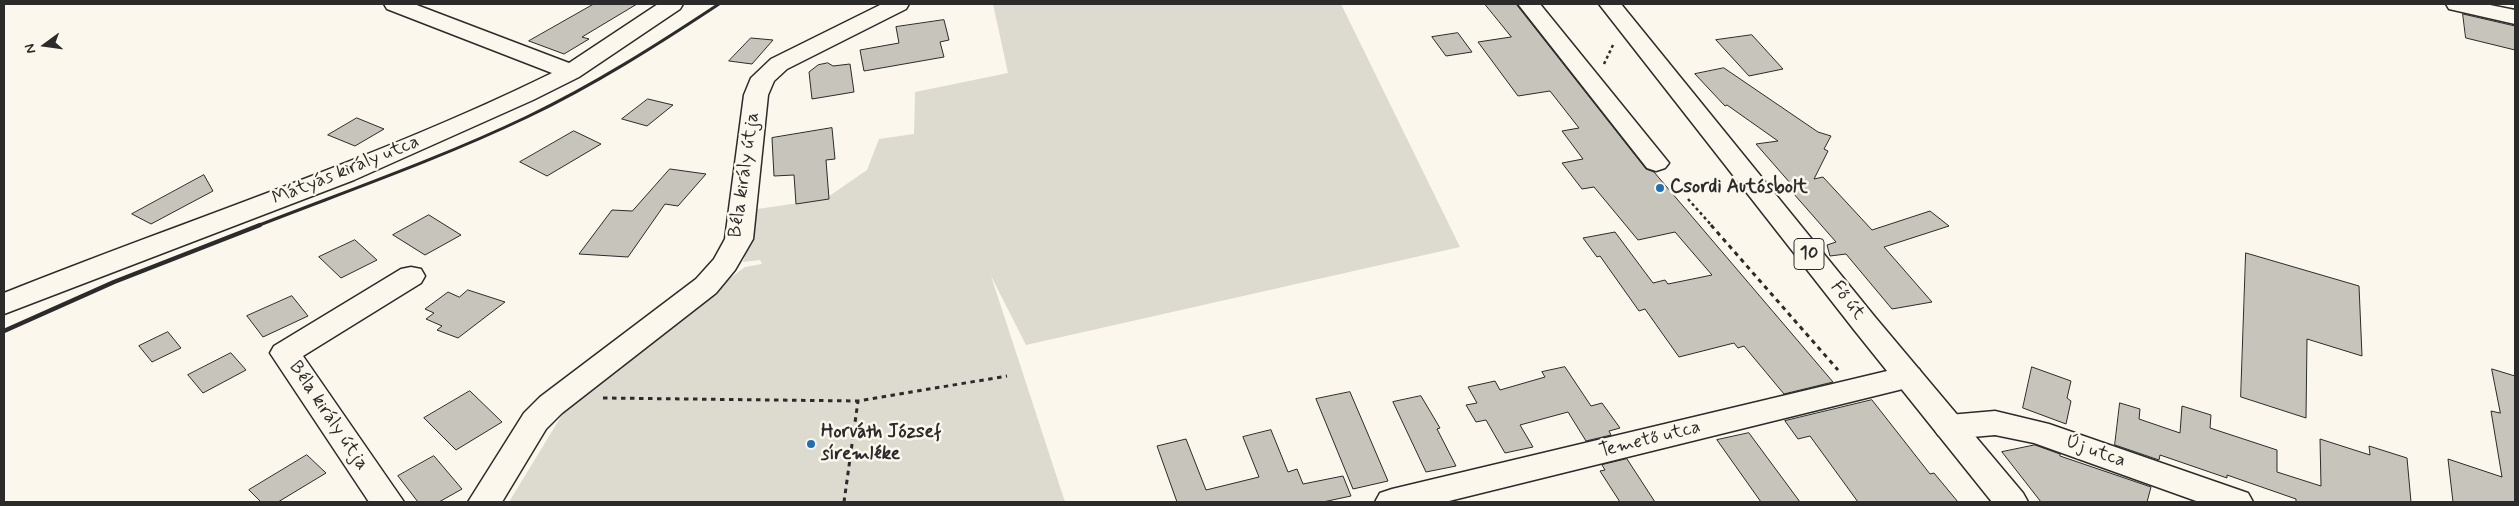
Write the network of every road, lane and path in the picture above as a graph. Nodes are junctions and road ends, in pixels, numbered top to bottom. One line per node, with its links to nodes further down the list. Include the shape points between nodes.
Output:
1 (395, 4): 9 (street)
2 (672, 4): 9 (street, Mátyás király utca)
3 (898, 4): 18 (street, Béla király útja, via 779,64 763,78 756,95 739,239 725,264 706,286)
4 (1529, 4): 10 (street)
5 (1610, 4): 16 (street, Fő út / 10)
6 (2457, 4): 7 (street)
7 (2515, 17)
8 (1610, 39): 10 (path, via 1614,47)
9 (571, 72): 14 (street, Mátyás király utca, via 345,174)
10 (1592, 83): 11 (street)
11 (1656, 162)
12 (1688, 199): 17 (path)
13 (411, 276): 21 (street, Béla király útja, via 285,353)
14 (4, 304)
15 (1007, 376): 19 (path)
16 (1908, 377): 17 (street, Temető utca); 20 (street, Fő út / 10)
17 (1855, 390): 24 (street, Temető utca)
18 (560, 398): 19 (path); 22 (street, Béla király útja, via 535,421)
19 (858, 401): 23 (path)
20 (1949, 427): 25 (street, Fő út / 10); 26 (street, Új utca, via 1995,423 2038,432)
21 (387, 502)
22 (485, 502)
23 (844, 502)
24 (1392, 502)
25 (2011, 502)
26 (2236, 502)

